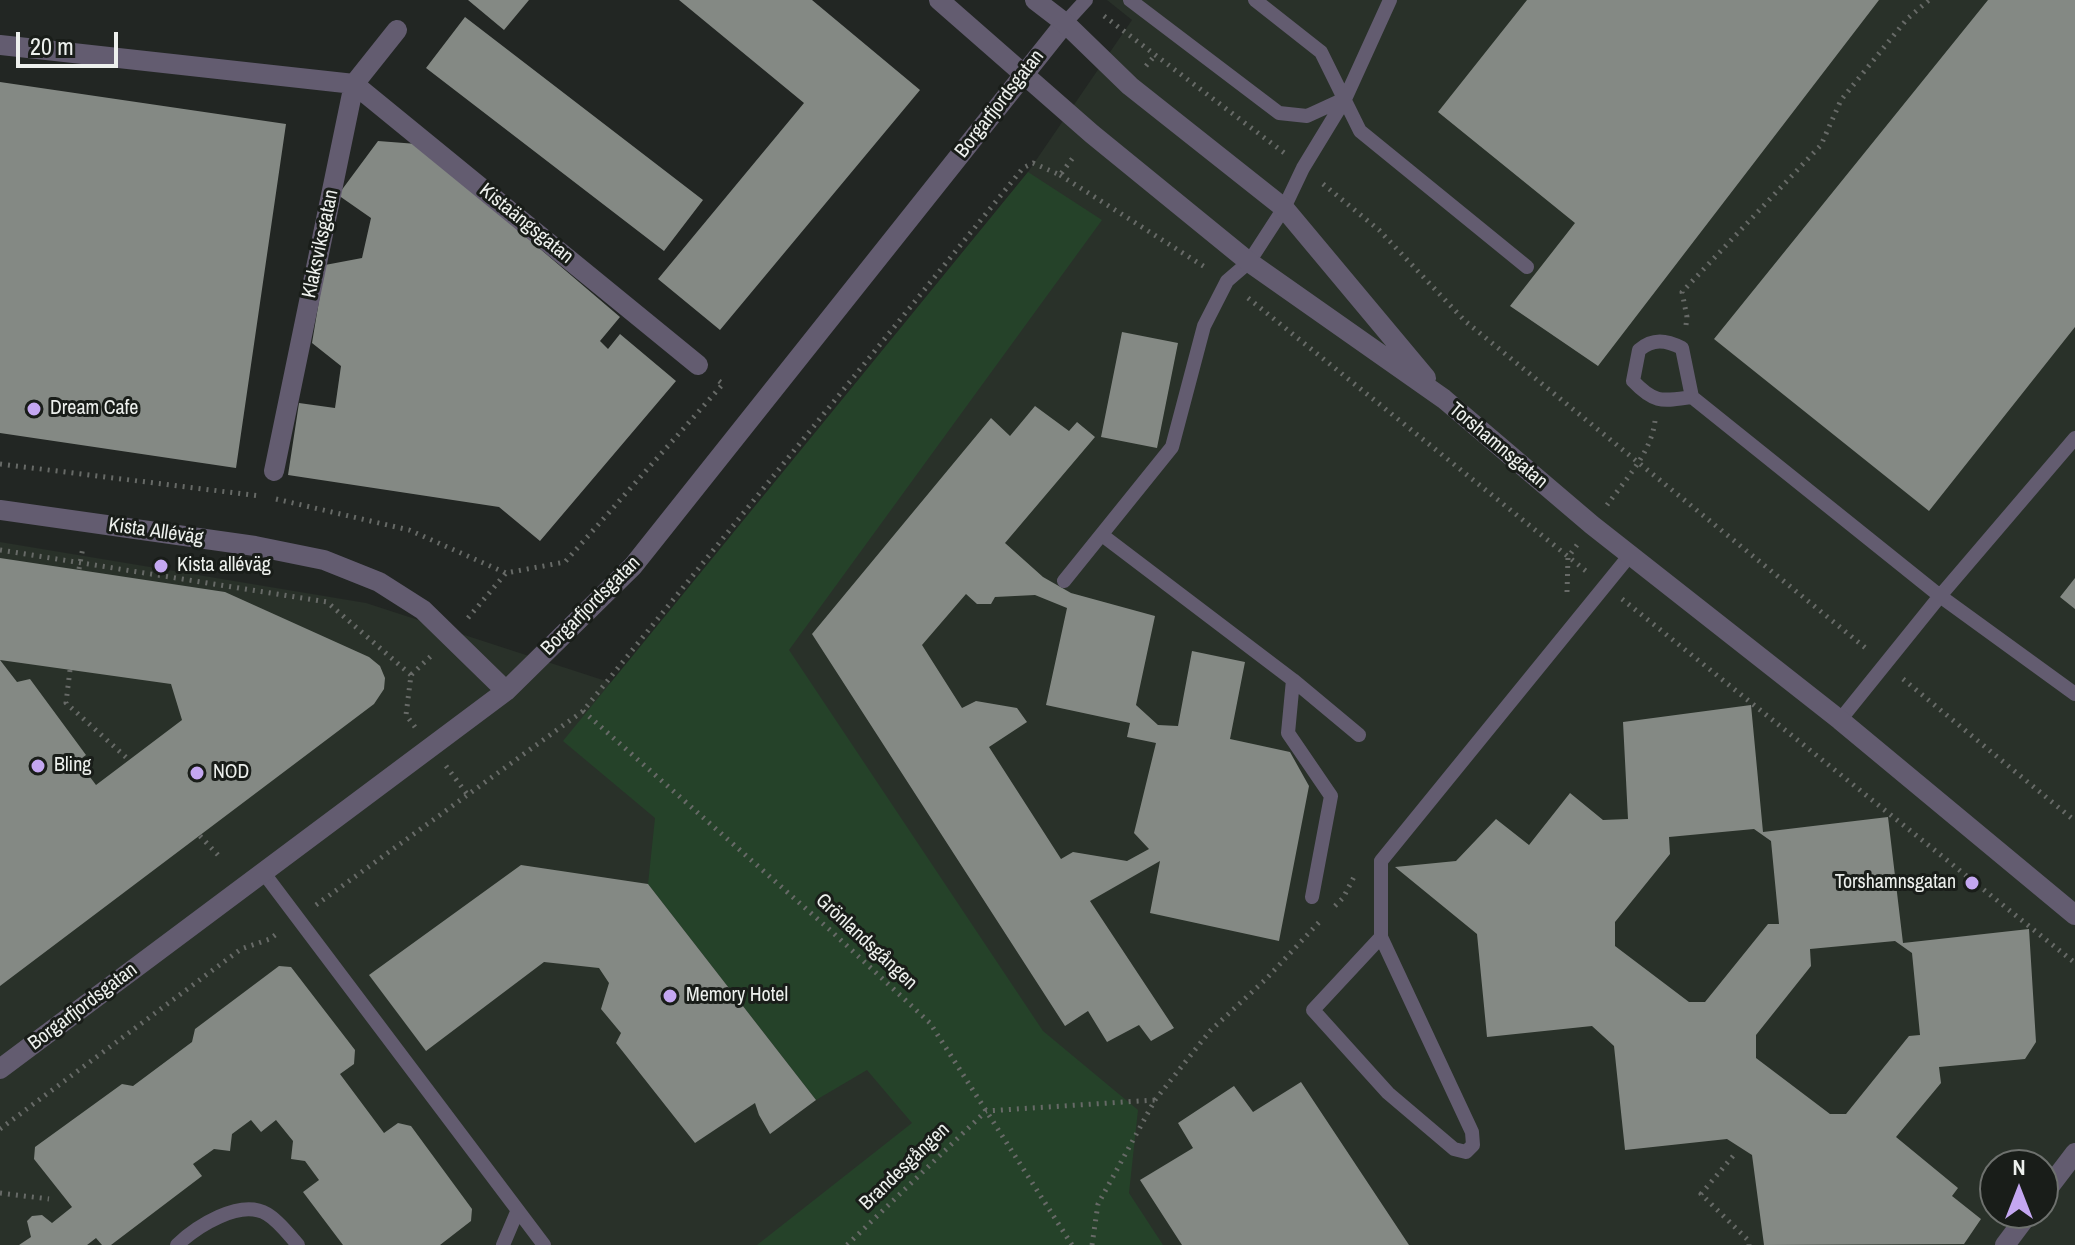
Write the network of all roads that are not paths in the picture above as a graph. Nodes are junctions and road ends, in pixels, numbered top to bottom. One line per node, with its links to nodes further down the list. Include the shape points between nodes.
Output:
1 (939, 0): 10 (street, Torshamnsgatan)
2 (1035, 0): 7 (street, Torshamnsgatan)
3 (1130, 0): 12 (lane, via 1279,113 1307,116)
4 (1255, 0): 12 (lane, via 1321,52)
5 (1390, 0): 12 (lane)
6 (1085, 1): 7 (lane)
7 (1065, 23): 10 (street, Borgarfjordsgatan); 13 (street, Torshamnsgatan, via 1130,86)
8 (397, 30): 11 (street, Klaksviksgatan)
9 (0, 45): 11 (street)
10 (1022, 75): 14 (street, Torshamnsgatan); 27 (street, Borgarfjordsgatan, via 633,566)
11 (354, 84): 16 (street, Kistaängsgatan); 20 (street, Klaksviksgatan)
12 (1345, 99): 13 (lane); 15 (lane, via 1360,131)
13 (1284, 208): 14 (lane); 18 (street, Torshamnsgatan)
14 (1249, 262): 18 (street, Torshamnsgatan); 22 (lane, via 1227,281 1204,326 1172,447)
15 (1527, 267)
16 (698, 365)
17 (1692, 397): 17 (lane, via 1682,348 1667,341 1647,342 1639,350 1633,381 1658,401); 25 (lane)
18 (1444, 399): 23 (street, Torshamnsgatan)
19 (2075, 438): 25 (lane)
20 (274, 471)
21 (0, 510): 27 (street, Kista Alléväg, via 324,560 379,582 423,610)
22 (1102, 535): 24 (lane); 26 (lane)
23 (1630, 555): 29 (street, Torshamnsgatan); 34 (lane, via 1381,861)
24 (1064, 581)
25 (1940, 596): 28 (lane); 29 (lane)
26 (1293, 680): 30 (lane); 32 (lane, via 1288,733 1331,796)
27 (506, 691): 31 (street, Borgarfjordsgatan)
28 (2075, 694)
29 (1840, 720): 33 (street, Torshamnsgatan)
30 (1359, 735)
31 (263, 872): 35 (street, Borgarfjordsgatan); 38 (lane)
32 (1312, 897)
33 (2075, 915)
34 (1381, 937): 34 (lane, via 1313,1010 1388,1093 1454,1149 1466,1152 1473,1145 1472,1132)
35 (0, 1069)
36 (2075, 1153): 37 (street)
37 (2059, 1174)
38 (517, 1212): 41 (lane); 42 (lane)
39 (177, 1245): 40 (lane, via 214,1217 256,1209)
40 (298, 1245)
41 (503, 1245)
42 (544, 1245)

